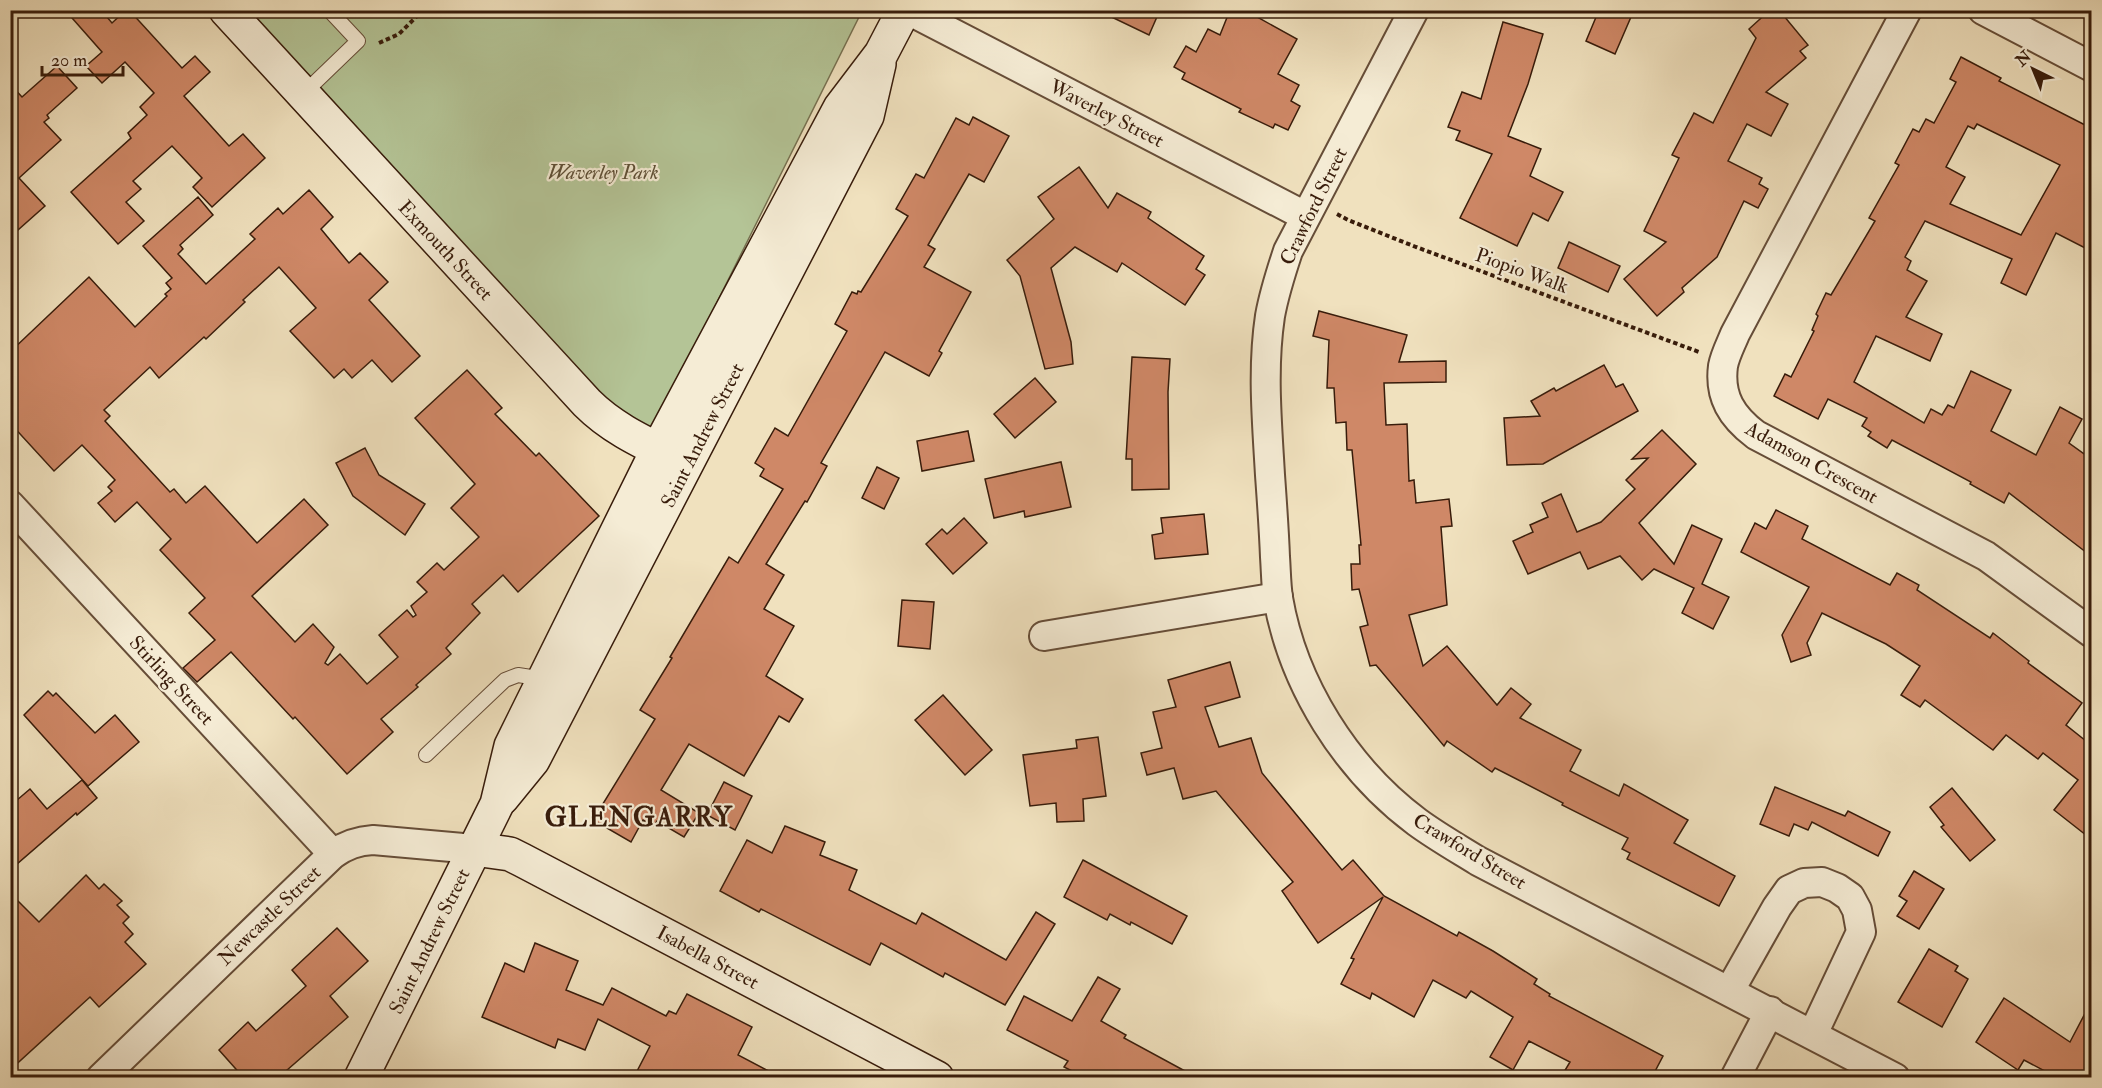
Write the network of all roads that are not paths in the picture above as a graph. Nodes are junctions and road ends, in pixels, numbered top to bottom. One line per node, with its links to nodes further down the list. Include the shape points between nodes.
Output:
1 (226, 10): 10 (street, Exmouth Street)
2 (329, 10): 10 (lane, via 358,41)
3 (904, 10): 8 (street, Saint Andrew Street)
4 (909, 10): 11 (street, Waverley Street)
5 (1414, 10): 11 (street, Crawford Street)
6 (1907, 10): 16 (street, Adamson Crescent, via 1735,334 1723,364 1723,388 1740,424 1756,435 1978,552)
7 (1983, 10): 9 (street)
8 (881, 54): 12 (street, Saint Andrew Street, via 840,108); 13 (street, Saint Andrew Street, via 867,116)
9 (2091, 67)
10 (303, 94): 12 (street, Exmouth Street, via 587,404 612,424)
11 (1305, 216): 15 (street, Crawford Street, via 1288,250 1277,286 1266,356)
12 (658, 449): 13 (street, Exmouth Street); 18 (street, Saint Andrew Street)
13 (687, 464): 20 (street, Saint Andrew Street, via 533,760)
14 (10, 505): 22 (street, Stirling Street)
15 (1278, 597): 17 (street); 23 (street, Crawford Street, via 1290,645 1319,710 1338,741 1388,798 1478,861)
16 (2091, 633)
17 (1044, 636)
18 (543, 679): 19 (lane, via 518,675 505,681); 20 (street, Saint Andrew Street, via 511,746)
19 (426, 755)
20 (497, 804): 21 (street, Saint Andrew Street)
21 (474, 849): 22 (street, Newcastle Street, via 373,840 358,841); 27 (street, Saint Andrew Street); 28 (street, Isabella Street, via 510,854)
22 (333, 854): 26 (street, Newcastle Street)
23 (1730, 990): 24 (street, Crawford Street); 25 (street, via 1789,890 1804,883 1822,882 1838,888 1850,897 1857,910 1861,932)
24 (1770, 1011): 25 (street, Crawford Street); 29 (street)
25 (1813, 1034): 30 (street, Crawford Street)
26 (101, 1077)
27 (361, 1077)
28 (937, 1077)
29 (1735, 1077)
30 (1895, 1077)

